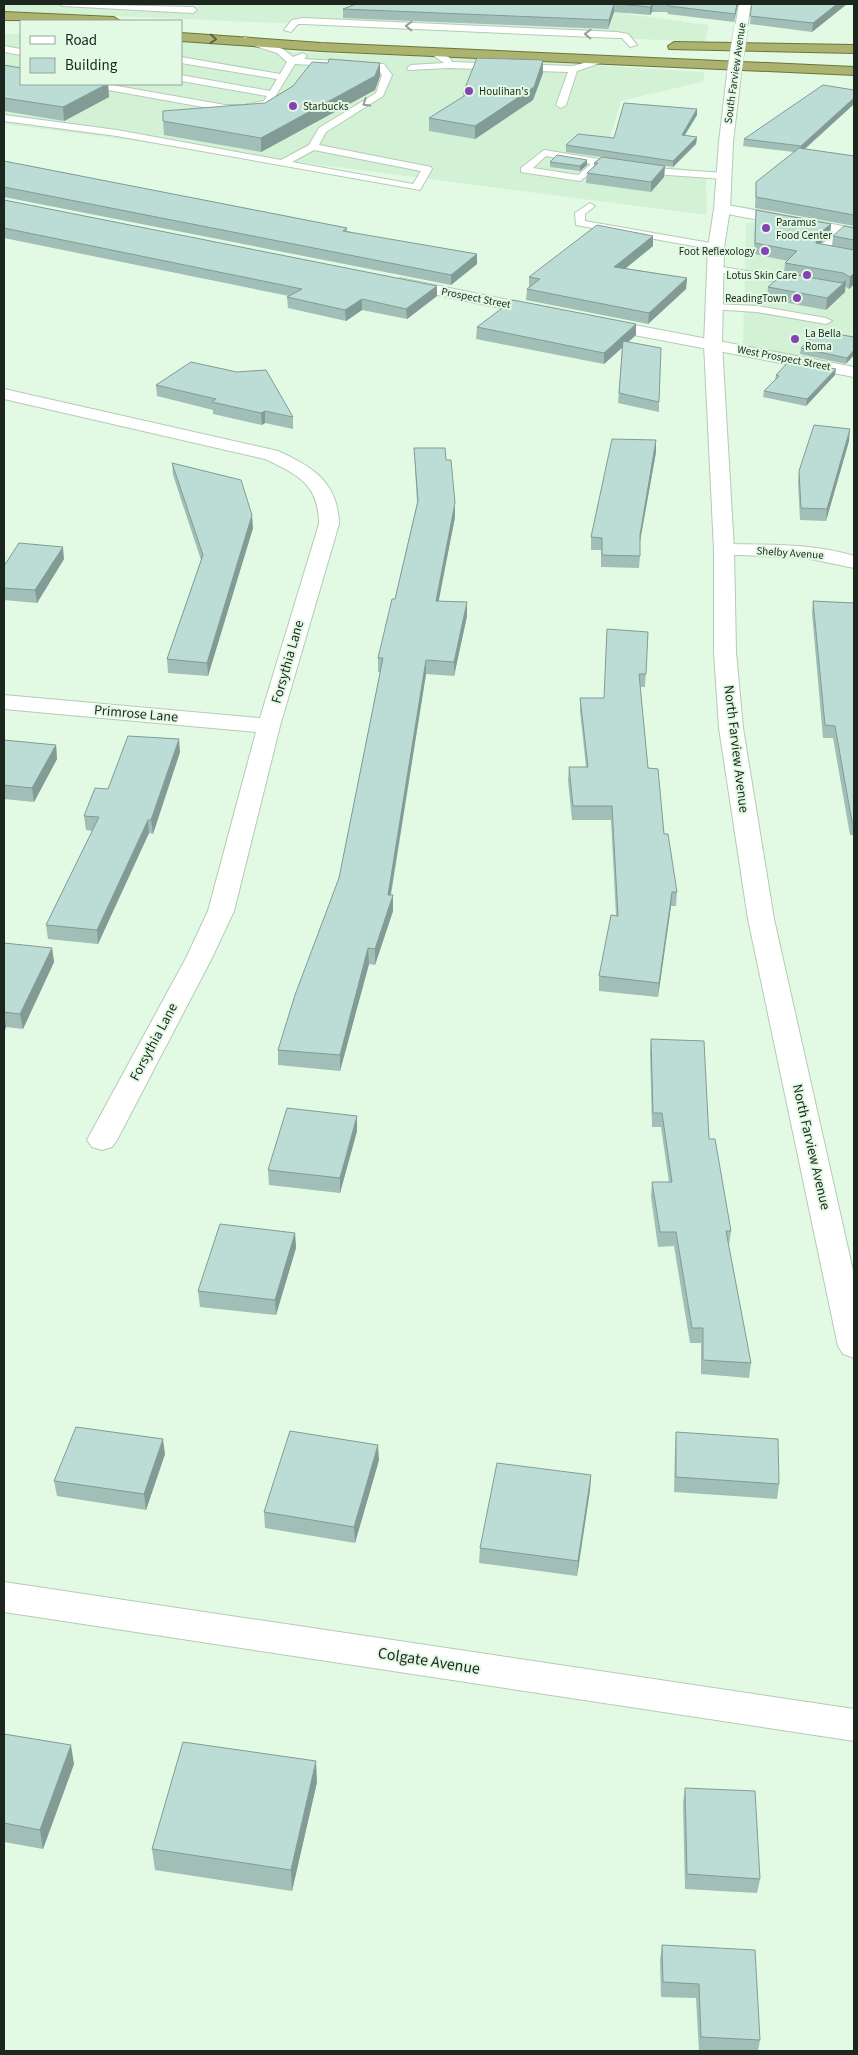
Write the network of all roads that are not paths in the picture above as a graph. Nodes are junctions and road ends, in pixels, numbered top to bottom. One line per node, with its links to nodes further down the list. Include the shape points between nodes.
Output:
1 (63, 4): 5 (lane, via 196,8)
2 (745, 4): 34 (street, South Farview Avenue, bridge)
3 (4, 16): 4 (highway)
4 (92, 20)
5 (180, 20)
6 (182, 21): 7 (highway)
7 (210, 26)
8 (4, 27): 10 (highway)
9 (287, 27): 13 (highway, one-way to 9, via 435,32)
10 (20, 28)
11 (245, 32): 12 (highway, one-way to 11); 14 (highway); 22 (lane); 23 (highway, via 326,41)
12 (182, 37)
13 (639, 45)
14 (330, 47): 18 (highway); 22 (lane)
15 (854, 48): 19 (highway, via 664,46)
16 (4, 49): 17 (lane)
17 (20, 52)
18 (434, 52): 21 (highway); 24 (lane)
19 (854, 56)
20 (182, 60): 28 (lane)
21 (605, 60): 26 (lane); 27 (highway)
22 (292, 61): 28 (lane); 35 (lane, one-way to 35, via 380,66 387,74 380,94 322,130)
23 (854, 64)
24 (449, 65): 25 (lane); 26 (lane)
25 (411, 68)
26 (573, 69): 32 (lane)
27 (854, 72)
28 (282, 77): 31 (lane)
29 (182, 78): 31 (lane)
30 (98, 85): 31 (lane, via 225,108 267,103)
31 (273, 94)
32 (561, 105)
33 (4, 118): 37 (lane, via 117,133)
34 (726, 142): 38 (street, North Farview Avenue)
35 (313, 147): 37 (lane); 37 (lane, via 427,169 416,188)
36 (599, 162): 36 (lane, via 544,153 525,170 580,178); 38 (lane, via 659,172)
37 (282, 163)
38 (724, 176): 40 (street, North Farview Avenue)
39 (590, 206): 43 (lane, via 580,213 580,223)
40 (722, 209): 41 (street); 43 (street, North Farview Avenue)
41 (848, 232): 42 (lane, via 820,251)
42 (854, 257)
43 (716, 258): 45 (lane); 46 (street, North Farview Avenue)
44 (383, 279): 47 (street, Prospect Street)
45 (812, 284)
46 (714, 307): 49 (lane, via 757,309); 50 (street, North Farview Avenue)
47 (558, 314)
48 (587, 320): 50 (street)
49 (826, 321)
50 (713, 344): 51 (street, West Prospect Street); 53 (street, North Farview Avenue)
51 (854, 372)
52 (4, 394): 56 (street, Forsythia Lane, via 271,455 313,479 326,495 330,509 329,524)
53 (724, 550): 54 (street, Shelby Avenue, via 790,552 841,557); 58 (street, North Farview Avenue, via 730,728 761,919)
54 (854, 562)
55 (4, 702): 56 (street, Primrose Lane)
56 (269, 726): 57 (street, Forsythia Lane, via 221,911)
57 (102, 1140)
58 (854, 1346)
59 (4, 1597): 60 (street, Colgate Avenue)
60 (854, 1725)

